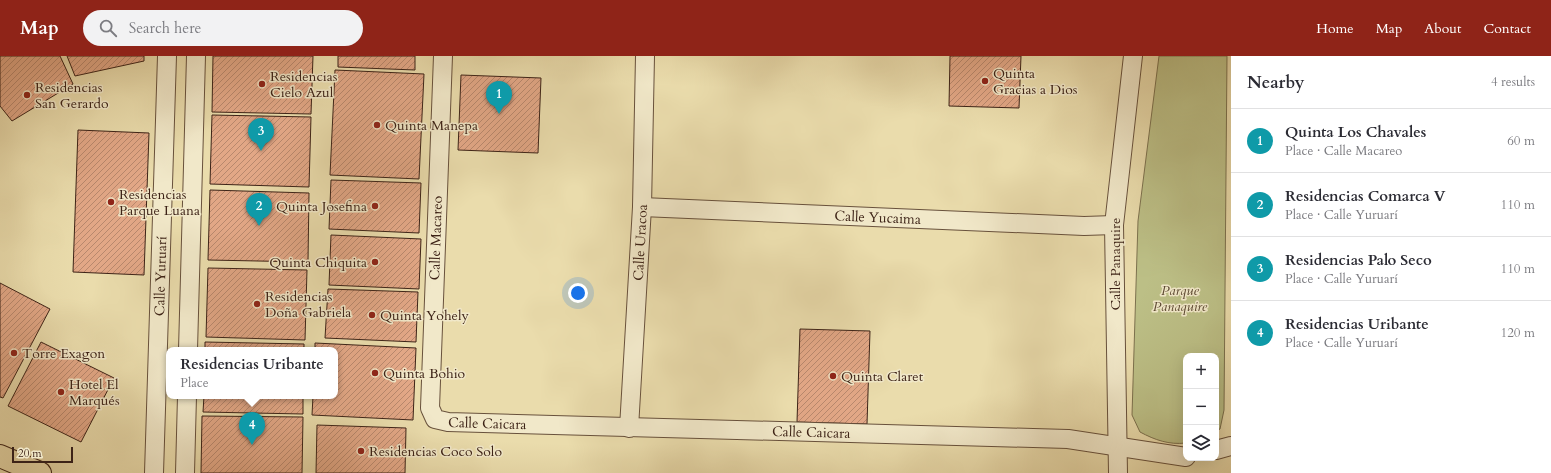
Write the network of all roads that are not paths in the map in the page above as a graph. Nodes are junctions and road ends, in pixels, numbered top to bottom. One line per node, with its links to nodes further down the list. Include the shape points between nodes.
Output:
1 (167, 56): 8 (street, Calle Yuruarí)
2 (196, 56): 9 (street, Calle Yuruarí)
3 (443, 56): 12 (street, Calle Macareo, via 430,408)
4 (646, 56): 6 (street, Calle Uracoa)
5 (1134, 56): 7 (street, Calle Panaquire)
6 (642, 207): 7 (street, Calle Yucaima, via 1084,226); 13 (street, Calle Uracoa)
7 (1114, 225): 15 (street, Calle Panaquire)
8 (158, 325): 9 (street); 20 (street, Calle Yuruarí)
9 (188, 328): 10 (street, Calle Yuruarí)
10 (188, 347)
11 (187, 399): 21 (street)
12 (435, 419): 13 (street, Calle Caicara, via 448,422)
13 (629, 428): 15 (street, Calle Caicara, via 1068,440)
14 (1231, 446): 16 (street)
15 (1117, 447): 18 (street, Calle Caicara); 22 (street, Calle Panaquire)
16 (1219, 449)
17 (0, 456): 19 (main road)
18 (1183, 457)
19 (40, 473)
20 (154, 473)
21 (185, 473)
22 (1118, 473)

